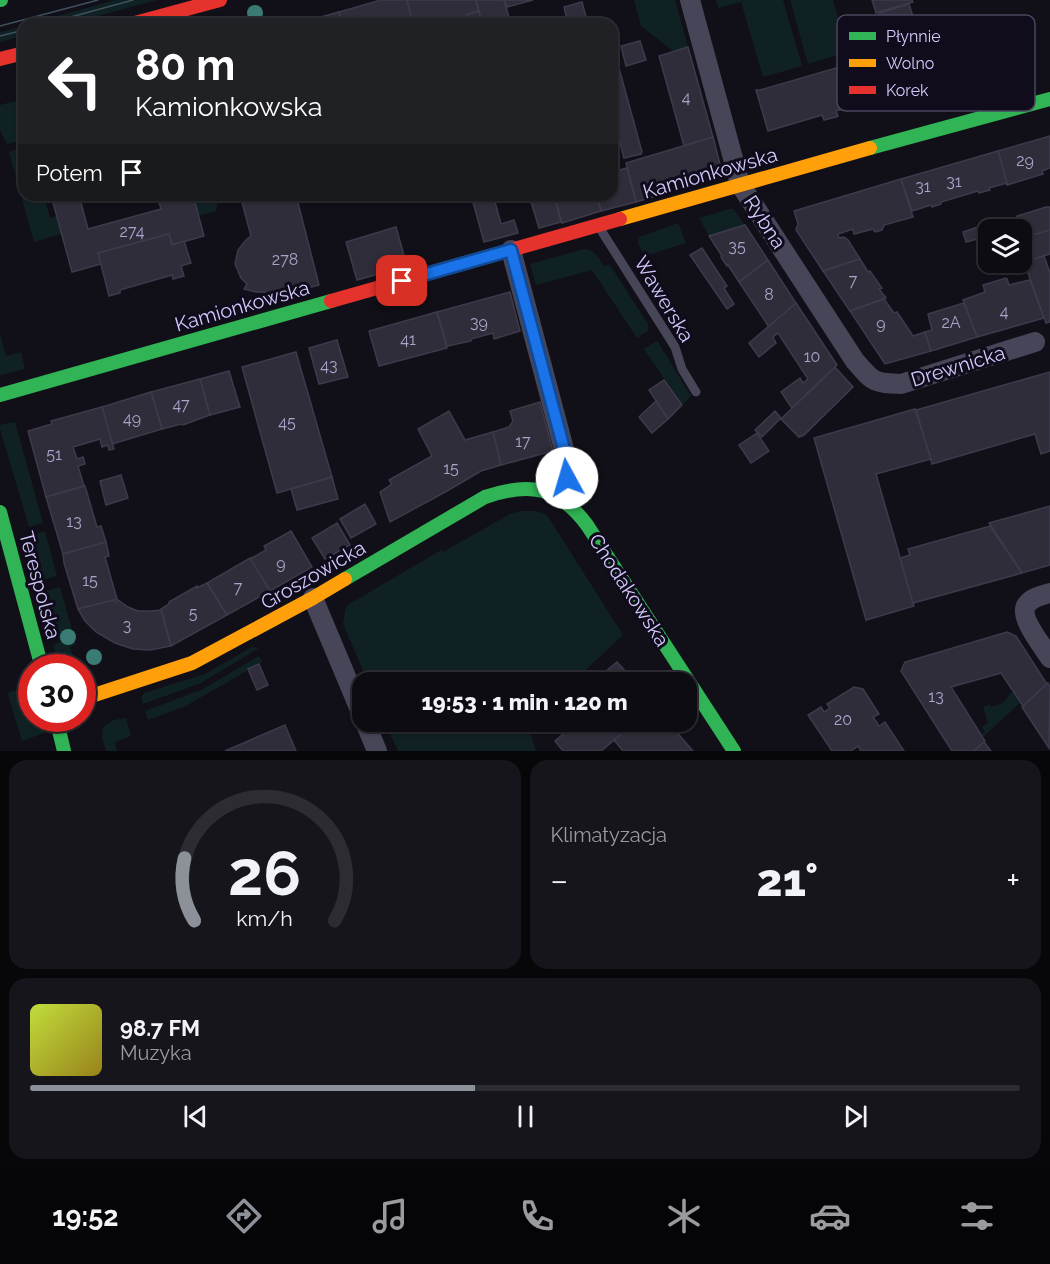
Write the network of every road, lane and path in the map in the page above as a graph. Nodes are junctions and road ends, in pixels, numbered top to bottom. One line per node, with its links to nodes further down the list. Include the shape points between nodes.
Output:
1 (220, 0): 3 (street)
2 (690, 0): 9 (street, Rybna)
3 (153, 18)
4 (18, 54): 5 (street)
5 (0, 59)
6 (1050, 99): 7 (street, Kamionkowska)
7 (1035, 103)
8 (1006, 111): 9 (street, Kamionkowska)
9 (740, 184): 10 (street, Kamionkowska); 13 (street, Rybna, via 855,361 869,378)
10 (598, 225): 11 (street, Kamionkowska); 14 (lane, Wawerska, via 675,347)
11 (511, 250): 15 (street, Kamionkowska); 16 (street, via 568,464)
12 (1035, 342): 13 (street, Drewnicka, via 901,384)
13 (881, 384)
14 (696, 392)
15 (0, 395)
16 (559, 497): 19 (street, Groszowicka, via 541,489 522,488 485,497); 28 (street, Chodakowska, via 576,510)
17 (0, 513): 20 (street, Terespolska)
18 (1048, 593): 21 (street, via 1035,598 1023,610)
19 (313, 598): 22 (street); 23 (street, Groszowicka, via 192,663)
20 (38, 654)
21 (1050, 658)
22 (352, 691)
23 (96, 694)
24 (59, 732): 26 (street)
25 (369, 732): 27 (street)
26 (64, 751)
27 (378, 751)
28 (734, 751)

